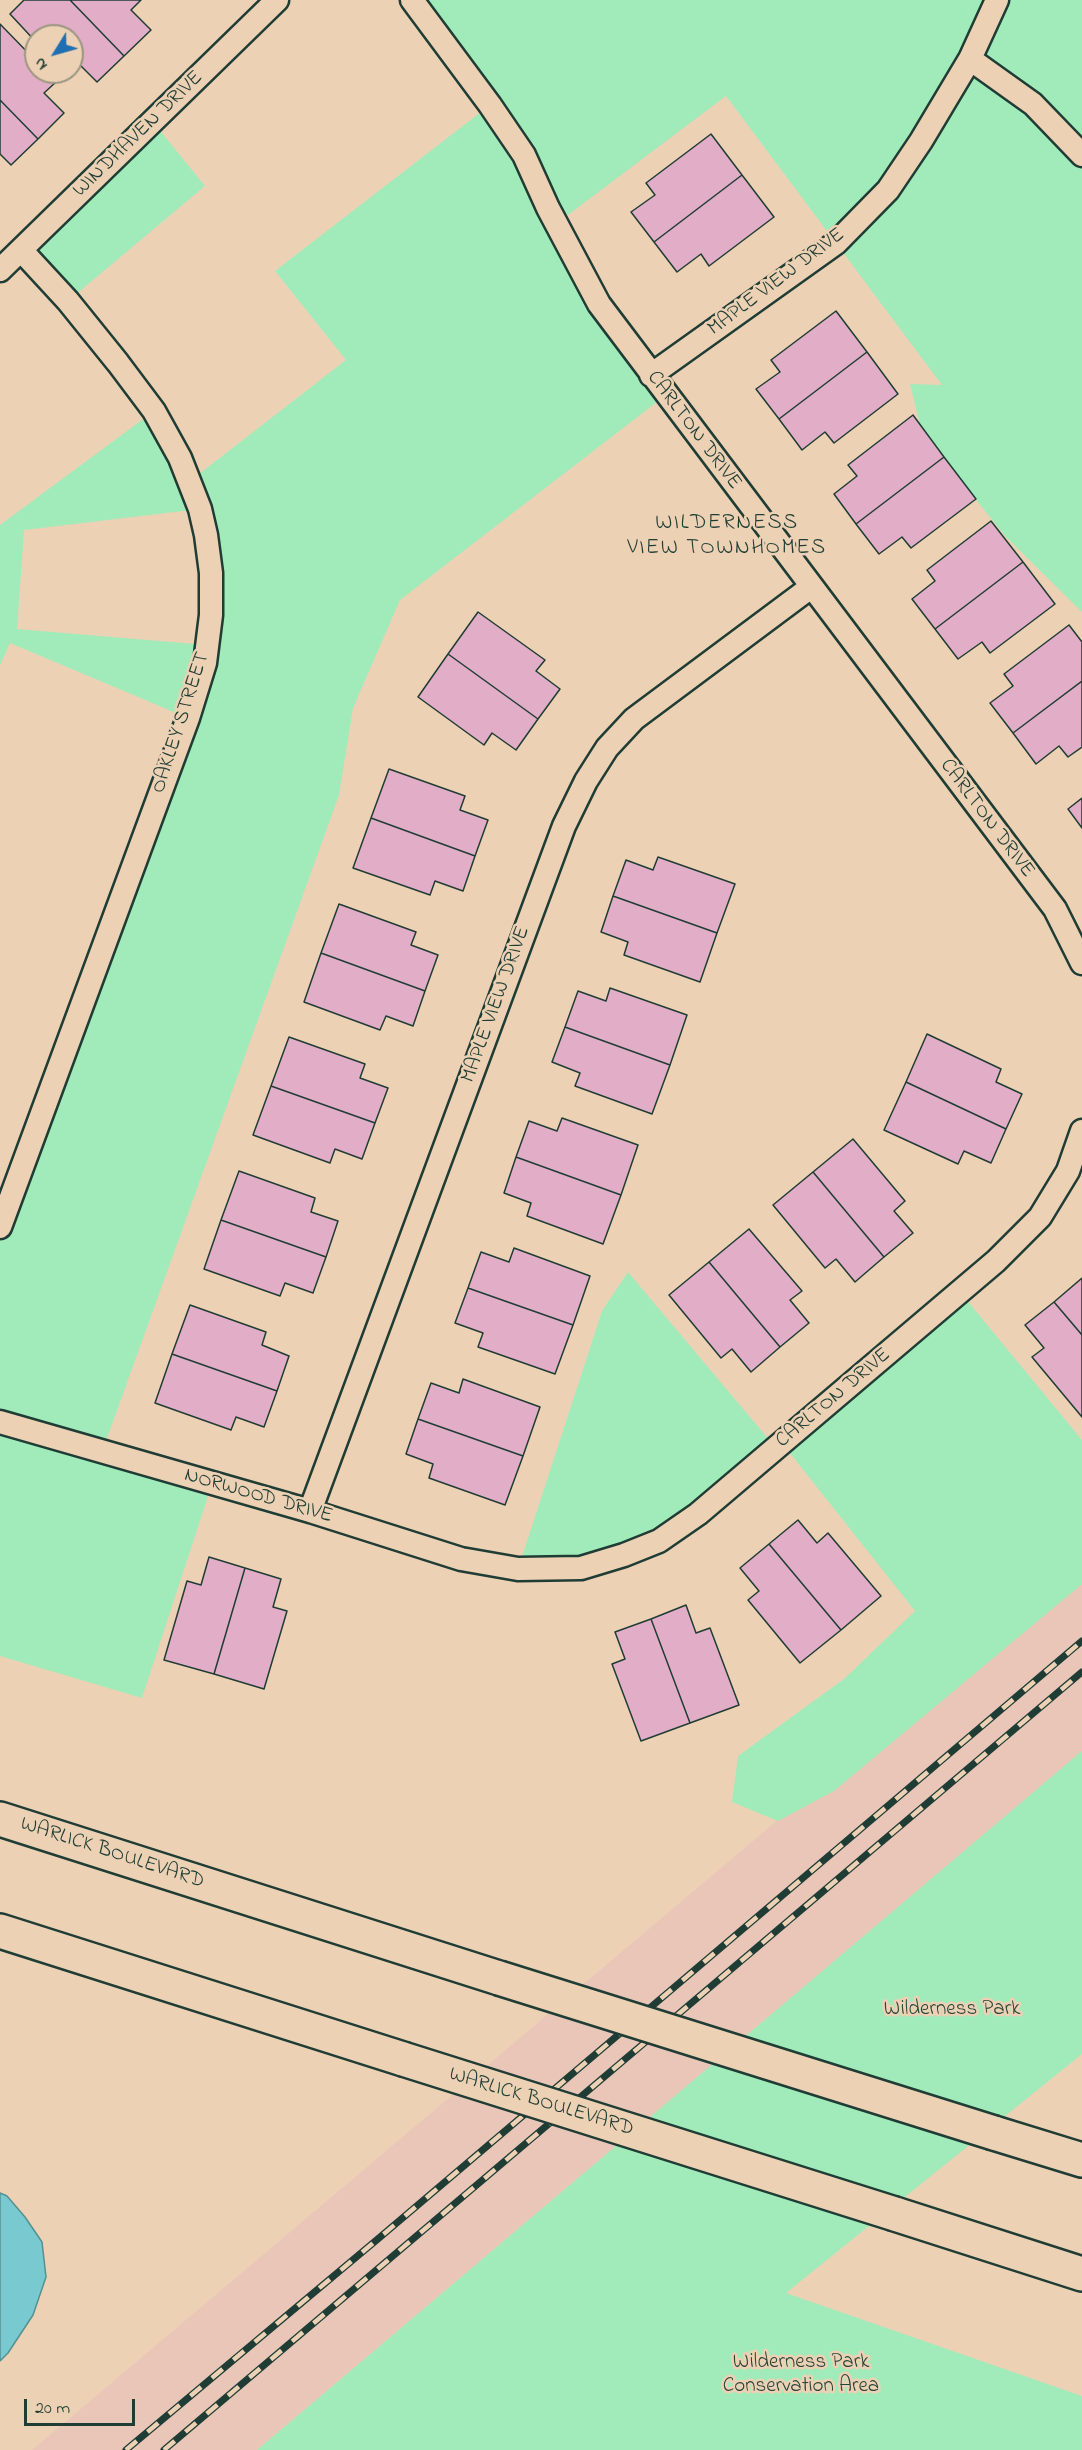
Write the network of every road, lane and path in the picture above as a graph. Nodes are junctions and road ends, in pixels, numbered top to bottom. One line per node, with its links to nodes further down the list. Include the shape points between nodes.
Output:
1 (278, 0): 6 (lane, WINDHAVEN DRIVE)
2 (412, 0): 8 (lane, CARLTON DRIVE, via 524,155 599,304)
3 (997, 0): 4 (lane, MAPLE VIEW DRIVE)
4 (970, 58): 5 (lane, via 1033,104); 8 (lane, MAPLE VIEW DRIVE, via 888,190 836,243)
5 (1082, 155)
6 (21, 250): 7 (lane, WINDHAVEN DRIVE); 12 (lane, OAKLEY STREET, via 118,363 154,411 180,458 206,535 211,615 206,663 188,718)
7 (0, 270)
8 (651, 375): 9 (lane, CARLTON DRIVE)
9 (810, 587): 10 (lane, CARLTON DRIVE, via 1055,909); 14 (lane, MAPLE VIEW DRIVE, via 634,719 607,748 586,782 564,826)
10 (1082, 963)
11 (1082, 1131): 15 (lane, CARLTON DRIVE, via 1068,1171 1040,1217 996,1261 698,1514 659,1540 592,1565)
12 (0, 1227)
13 (0, 1422): 14 (lane, NORWOOD DRIVE)
14 (310, 1511): 15 (lane, NORWOOD DRIVE, via 461,1559)
15 (518, 1569)
16 (0, 1819): 18 (main road, WARLICK BOULEVARD, bridge)
17 (0, 1931): 19 (main road, WARLICK BOULEVARD, bridge)
18 (1082, 2160)
19 (1082, 2274)

